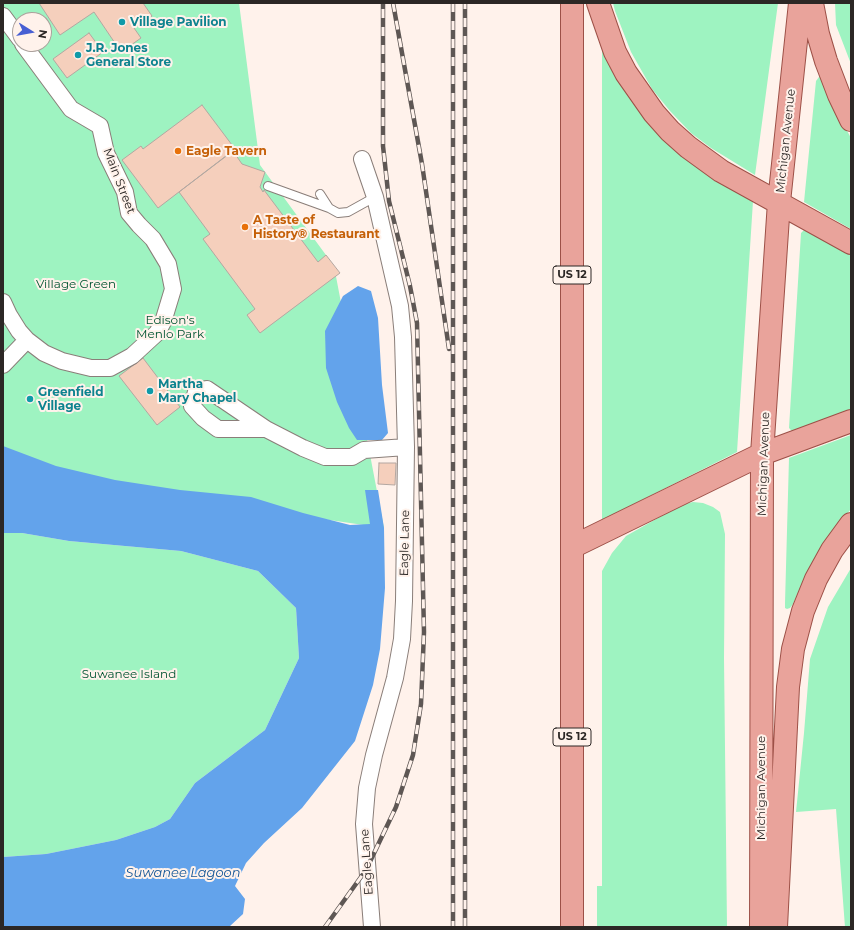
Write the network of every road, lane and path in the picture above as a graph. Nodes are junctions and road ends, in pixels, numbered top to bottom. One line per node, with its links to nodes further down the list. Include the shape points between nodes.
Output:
1 (572, 3): 24 (main road, US 12)
2 (598, 3): 13 (main road, via 615,52 626,73 670,131 721,171)
3 (800, 3): 13 (main road, Michigan Avenue)
4 (812, 3): 8 (main road, via 826,61)
5 (3, 16): 6 (street)
6 (12, 28)
7 (29, 52): 17 (street, Main Street, via 71,109 100,126 106,153 125,192 129,212 153,239 168,264 173,289 157,333 132,356 110,368 91,368 62,361 44,353)
8 (851, 120)
9 (362, 159): 12 (street, Eagle Lane)
10 (268, 186): 14 (lane)
11 (320, 194): 14 (lane)
12 (375, 197): 14 (lane, via 348,212 338,213); 21 (street, Eagle Lane, via 400,306)
13 (779, 202): 15 (main road); 22 (main road, Michigan Avenue)
14 (329, 208)
15 (851, 243)
16 (3, 302): 17 (street, Main Street, via 13,323)
17 (27, 340): 18 (street)
18 (3, 365)
19 (851, 421): 22 (main road)
20 (266, 429): 21 (street, via 324,456 352,457 364,450)
21 (406, 447): 25 (street, Eagle Lane, via 402,639 395,678 367,788 364,824)
22 (762, 454): 24 (main road); 27 (main road, Michigan Avenue)
23 (851, 524): 28 (main road, via 832,550 816,579 803,611 793,649 788,687)
24 (572, 547): 26 (main road, US 12)
25 (372, 927)
26 (572, 927)
27 (761, 927)
28 (776, 927)

